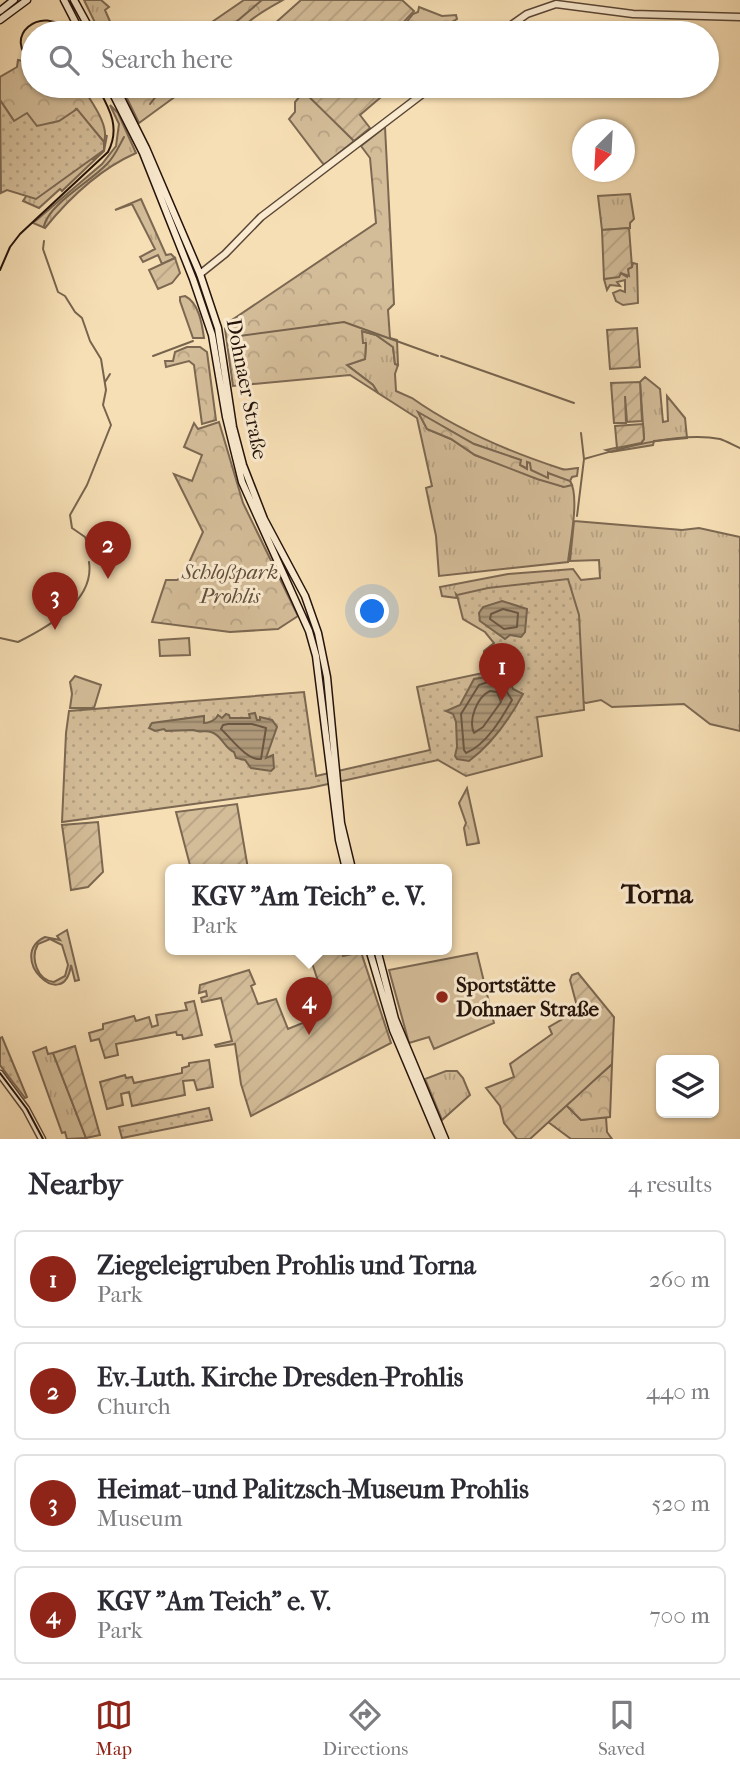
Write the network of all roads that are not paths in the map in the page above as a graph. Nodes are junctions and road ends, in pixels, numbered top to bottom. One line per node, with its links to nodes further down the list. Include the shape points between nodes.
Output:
1 (14, 0): 5 (main road)
2 (27, 0): 7 (main road)
3 (64, 0): 8 (main road)
4 (75, 2): 9 (main road)
5 (0, 11)
6 (740, 17): 10 (main road, via 633,14 556,4)
7 (0, 20)
8 (75, 21)
9 (85, 21)
10 (517, 21)
11 (115, 98): 15 (main road, Dohnaer Straße, via 143,153 212,335 242,482 309,631)
12 (121, 98): 14 (main road, Dohnaer Straße)
13 (417, 98): 14 (main road, via 261,216)
14 (200, 275): 16 (main road, Dohnaer Straße, via 218,328 243,465 264,519 304,596 323,649 341,824)
15 (345, 864)
16 (351, 864)
17 (371, 955): 21 (main road, via 393,1030)
18 (379, 955): 22 (main road, via 404,1045)
19 (0, 1074): 20 (main road)
20 (42, 1139)
21 (439, 1139)
22 (445, 1139)

